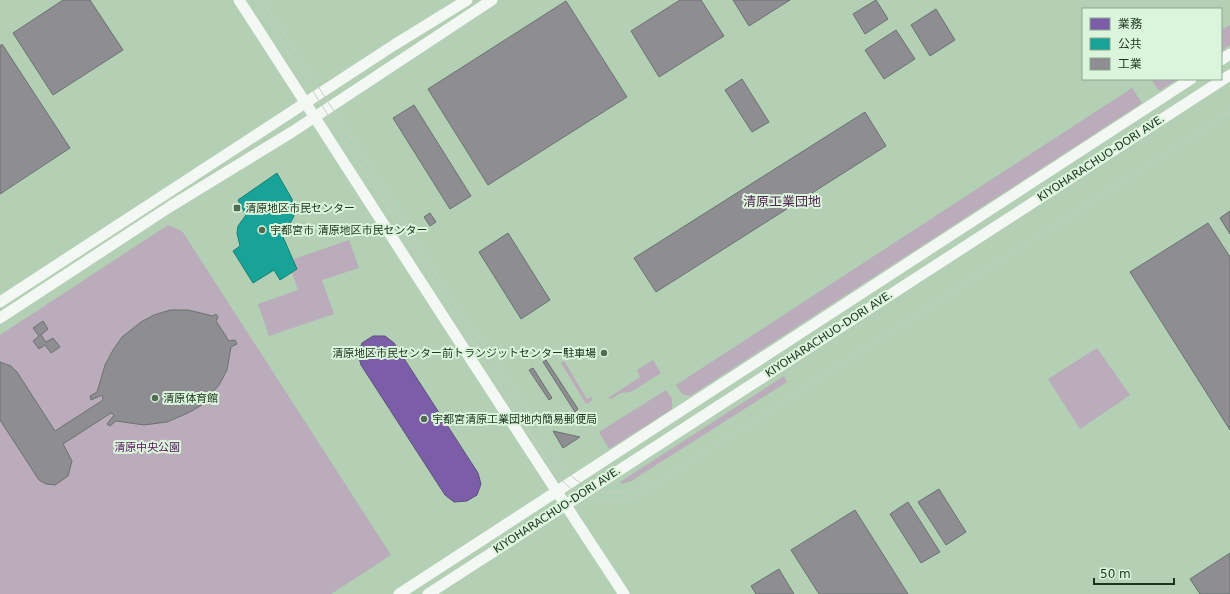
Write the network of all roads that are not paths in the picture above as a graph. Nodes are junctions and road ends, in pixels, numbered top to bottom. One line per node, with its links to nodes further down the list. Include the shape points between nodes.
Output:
1 (239, 0): 6 (street)
2 (467, 0): 6 (street)
3 (492, 0): 7 (street)
4 (1230, 75): 11 (street, KIYOHARACHUO-DORI AVE.)
5 (1189, 80): 10 (street, KIYOHARACHUO-DORI AVE.)
6 (306, 103): 7 (street); 8 (street)
7 (315, 117): 9 (street, via 235,169 171,206); 10 (street)
8 (0, 302)
9 (0, 318)
10 (556, 492): 11 (street); 13 (street, KIYOHARACHUO-DORI AVE.)
11 (565, 504): 12 (street); 14 (street, KIYOHARACHUO-DORI AVE.)
12 (624, 593)
13 (399, 594)
14 (428, 594)

